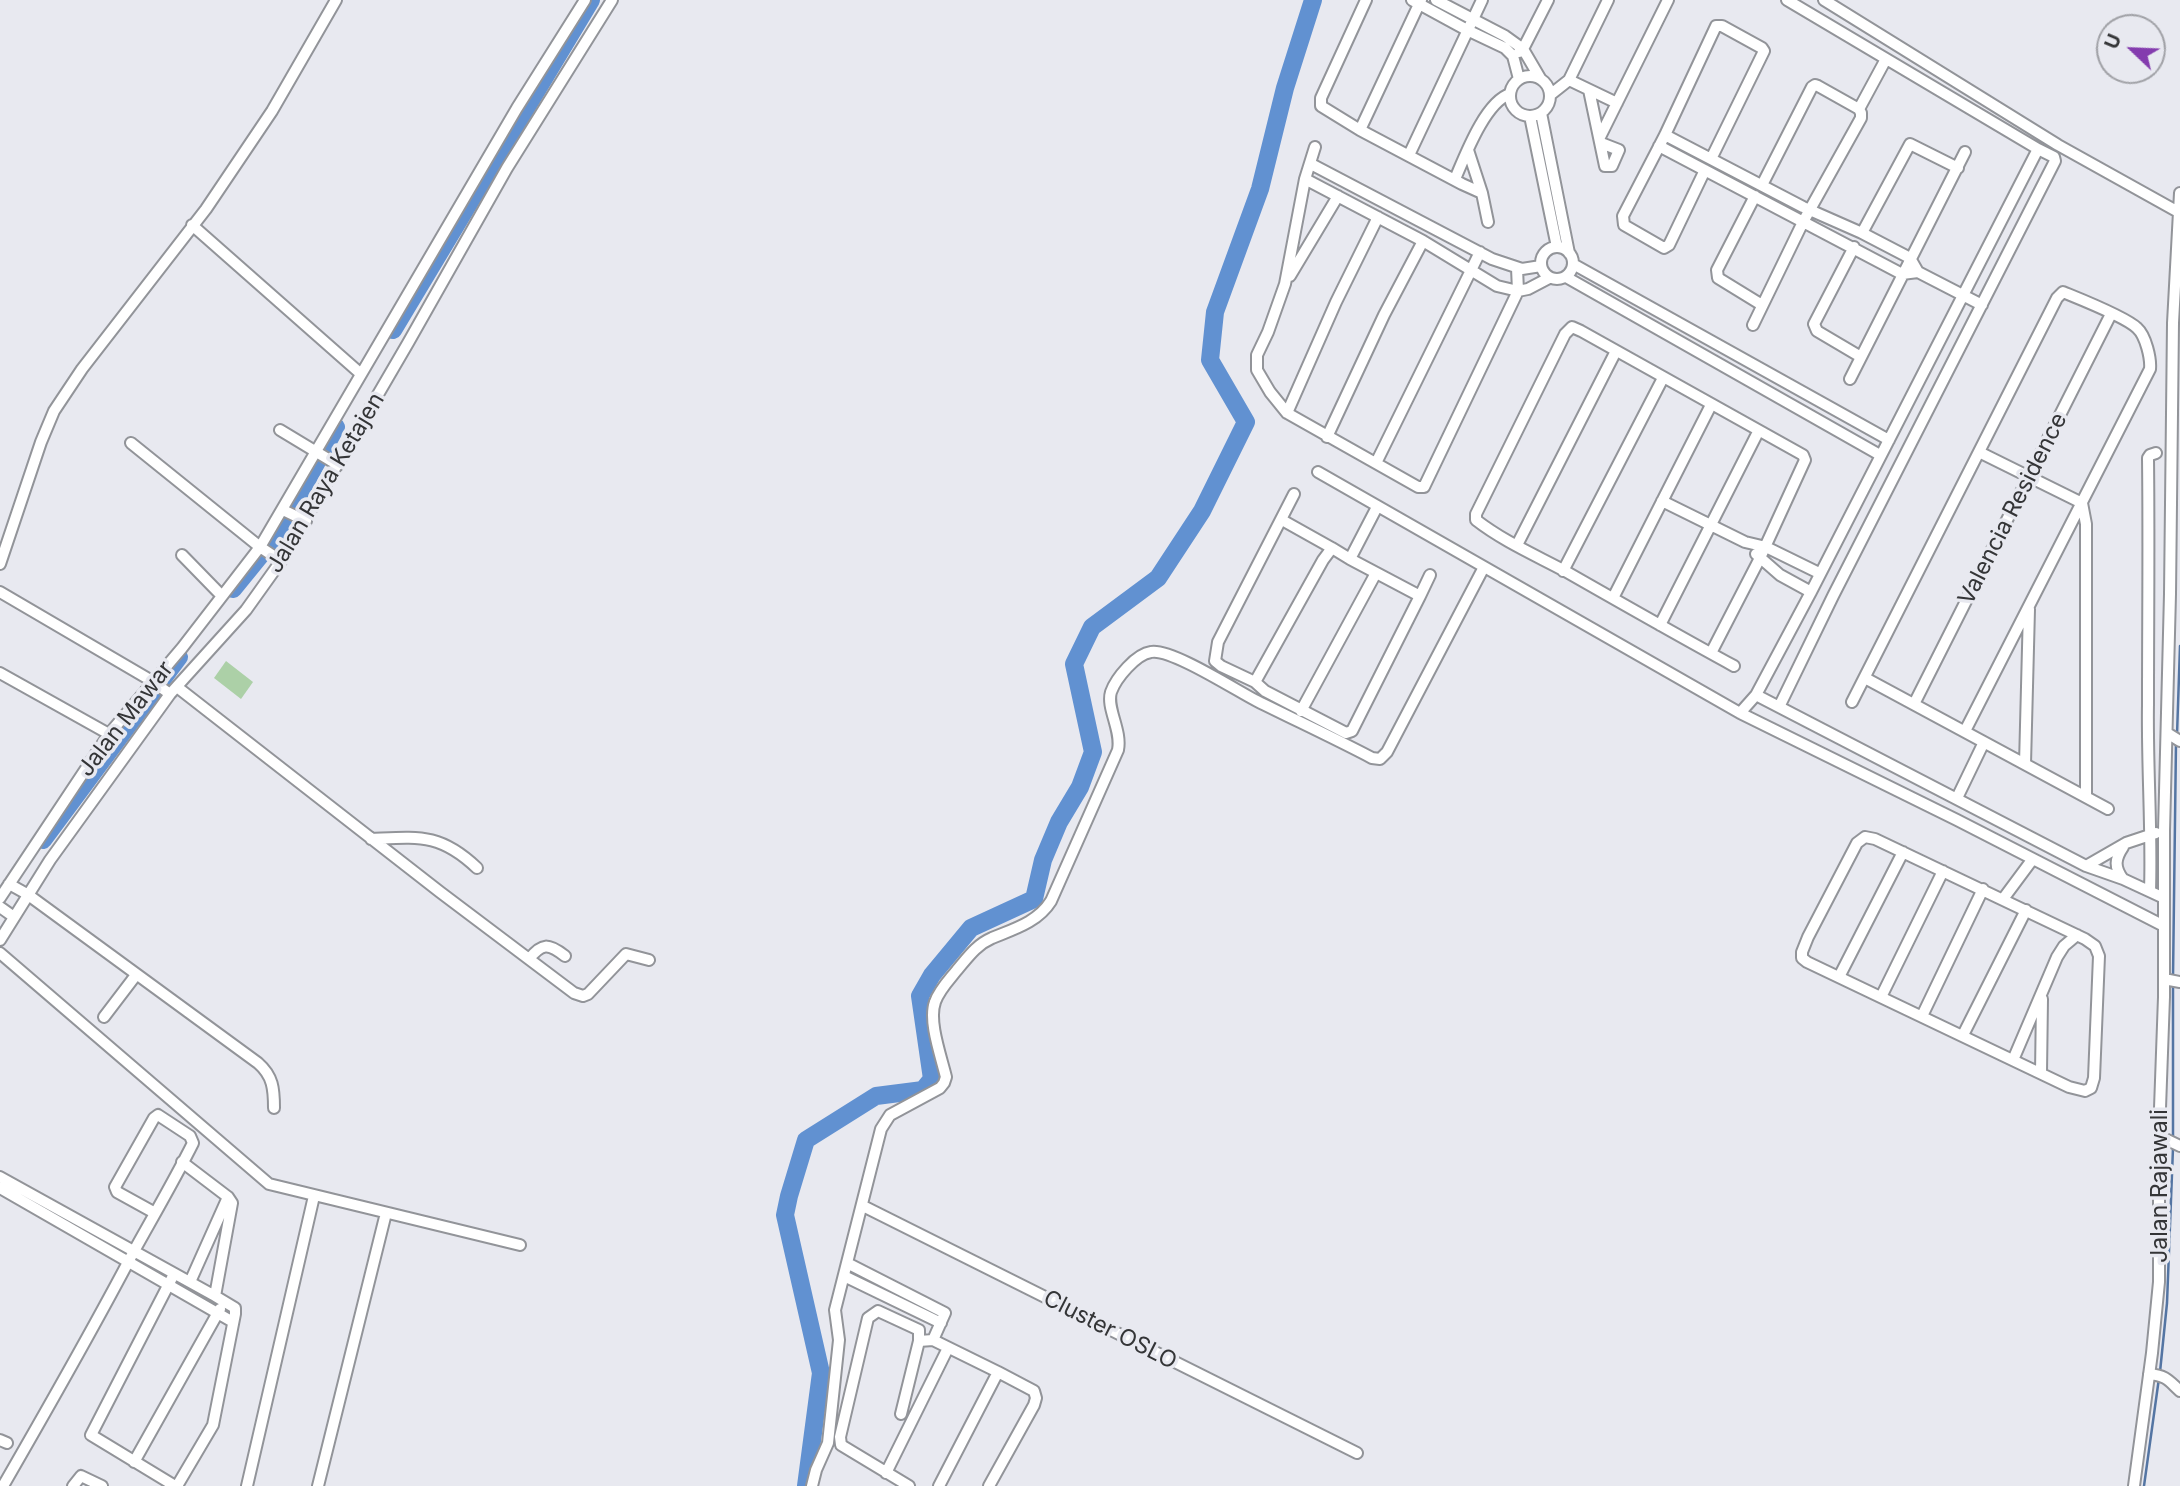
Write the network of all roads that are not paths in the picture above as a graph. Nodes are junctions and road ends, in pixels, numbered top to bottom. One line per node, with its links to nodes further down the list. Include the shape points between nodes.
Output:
1 (336, 0): 53 (street, via 272,111)
2 (584, 0): 74 (street)
3 (612, 0): 76 (street, Jalan Raya Ketajen)
4 (1366, 0): 25 (street, via 1320,103)
5 (1436, 0): 13 (street)
6 (1482, 0): 13 (street)
7 (1548, 0): 14 (street)
8 (1608, 0): 18 (street)
9 (1668, 0): 22 (street)
10 (1787, 0): 15 (street)
11 (1824, 0): 48 (street, via 2058,145)
12 (1417, 1): 13 (street); 25 (street)
13 (1469, 25): 14 (street); 31 (street)
14 (1518, 52): 16 (street); 17 (street)
15 (1886, 59): 23 (street); 28 (street)
16 (1540, 78): 17 (street, via 1529,75); 21 (street)
17 (1519, 79): 20 (street)
18 (1569, 80): 19 (street); 21 (street)
19 (1589, 90): 22 (street); 22 (street, via 1601,140)
20 (1510, 94): 24 (street, via 1518,113); 29 (street, via 1493,105)
21 (1550, 95): 24 (street, via 1548,105)
22 (1617, 103)
23 (1859, 109): 40 (street, via 1812,87); 47 (street, via 1861,118)
24 (1536, 115): 57 (street); 60 (street)
25 (1360, 130): 31 (street)
26 (1662, 141): 32 (street); 32 (street, via 1716,26 1722,26 1764,51); 35 (street); 35 (street, via 1622,220 1624,225 1664,248 1669,245)
27 (1315, 147): 33 (street)
28 (2039, 149): 71 (street); 73 (street, via 2055,161)
29 (1468, 150): 38 (street); 42 (street)
30 (1965, 152): 34 (street)
31 (1409, 155): 38 (street)
32 (1711, 159): 36 (street)
33 (1311, 164): 37 (street); 41 (street)
34 (1958, 168): 55 (street, via 1910,144); 61 (street)
35 (1705, 170): 39 (street)
36 (1738, 172): 39 (street); 40 (street)
37 (1305, 179): 44 (street); 69 (street)
38 (1455, 180): 42 (street)
39 (1732, 185): 45 (street)
40 (1762, 185): 47 (street)
41 (1362, 190): 46 (street); 49 (street)
42 (1482, 193): 51 (street)
43 (2180, 193): 48 (street, Jalan Rajawali)
44 (1338, 196): 46 (street); 69 (street)
45 (1755, 197): 52 (street); 72 (street, via 1717,270 1724,283)
46 (1354, 205): 50 (street)
47 (1810, 210): 52 (street); 55 (street)
48 (2179, 212): 141 (street, Jalan Rajawali, via 2173,336)
49 (1406, 214): 54 (street); 59 (street)
50 (1378, 217): 54 (street); 84 (street)
51 (1488, 222)
52 (1803, 222): 58 (street); 72 (street)
53 (192, 225): 80 (street); 112 (street, via 54,411)
54 (1400, 229): 56 (street)
55 (1863, 233): 61 (street)
56 (1423, 241): 63 (street); 87 (street)
57 (1557, 247): 60 (street, via 1564,248); 62 (street, via 1544,253)
58 (1854, 247): 66 (street); 79 (street, via 1814,324 1817,331)
59 (1479, 253): 63 (street); 64 (street)
60 (1571, 258): 67 (street); 88 (street)
61 (1910, 258): 65 (street); 66 (street)
62 (1541, 267): 64 (street); 68 (street)
63 (1471, 268): 70 (street, via 1497,286); 94 (street)
64 (1517, 268): 70 (street)
65 (1918, 272): 66 (street); 71 (street)
66 (1902, 274): 79 (street)
67 (1566, 277): 68 (street); 92 (street)
68 (1549, 278): 70 (street)
69 (1285, 284): 84 (street, via 1255,363 1260,379)
70 (1518, 291): 94 (street, via 1427,484 1418,487)
71 (1964, 296): 73 (street); 88 (street)
72 (1762, 305): 77 (street)
73 (1982, 305): 123 (street)
74 (400, 312): 76 (street); 80 (street)
75 (2111, 314): 90 (street, via 2063,292 2058,295); 96 (street, Valencia Residence); 99 (street, via 2140,331 2150,369)
76 (418, 320): 93 (street, Jalan Raya Ketajen)
77 (1753, 325)
78 (1616, 351): 81 (street); 104 (street); 104 (street, via 1577,328 1565,334 1476,514 1478,522)
79 (1860, 357): 82 (street)
80 (361, 374): 93 (street)
81 (1663, 378): 83 (street); 114 (street)
82 (1850, 379)
83 (1711, 405): 86 (street); 98 (street)
84 (1287, 412): 87 (street)
85 (280, 430): 93 (street)
86 (1758, 432): 103 (street); 107 (street, via 1799,452 1805,460)
87 (1327, 436): 94 (street)
88 (1889, 440): 92 (street)
89 (131, 443): 105 (street)
90 (1979, 452): 96 (street); 130 (street)
91 (2156, 453): 149 (street, via 2148,458)
92 (1880, 455): 116 (street)
93 (325, 459): 101 (street, Jalan Raya Ketajen); 101 (street)
94 (1376, 463)
95 (1318, 472): 100 (street)
96 (2029, 477): 99 (street); 135 (street, Valencia Residence)
97 (1294, 494): 102 (street)
98 (1662, 501): 103 (street); 124 (street)
99 (2082, 503): 125 (street); 145 (street, via 2086,524)
100 (1377, 507): 110 (street); 113 (street)
101 (293, 515): 105 (street, Jalan Mawar); 109 (street, Jalan Raya Ketajen)
102 (1282, 520): 106 (street); 131 (street, via 1214,654 1221,666)
103 (1712, 524): 107 (street); 126 (street)
104 (1517, 545): 114 (street)
105 (262, 548): 109 (street); 121 (street, Jalan Mawar)
106 (1332, 548): 110 (street); 131 (street)
107 (1763, 553): 111 (street); 118 (street); 127 (street)
108 (182, 555): 121 (street)
109 (278, 559): 132 (street, Jalan Raya Ketajen, via 246,610)
110 (1350, 559): 115 (street)
111 (1793, 561): 116 (street); 118 (street)
112 (0, 564)
113 (1484, 567): 138 (street); 194 (street, via 1380,759 1163,653 1151,652 1137,659 1111,691 1118,750 1052,901 1034,918 981,943 940,992 933,1010 944,1083 885,1121)
114 (1563, 571): 124 (street)
115 (1376, 573): 122 (street); 137 (street)
116 (1819, 573): 119 (street)
117 (1430, 575): 122 (street)
118 (1786, 578): 119 (street)
119 (1812, 588): 123 (street); 133 (street)
120 (0, 592): 132 (street)
121 (222, 596): 132 (street, Jalan Mawar, via 182,648)
122 (1420, 596): 137 (street, via 1352,731 1346,733)
123 (1833, 596): 136 (street)
124 (1613, 598): 126 (street)
125 (2029, 606): 139 (street); 143 (street)
126 (1660, 625): 127 (street)
127 (1711, 653): 128 (street)
128 (1734, 666)
129 (0, 673): 140 (street)
130 (1865, 678): 134 (street); 135 (street)
131 (1255, 682): 137 (street)
132 (164, 687): 140 (street, Jalan Mawar); 144 (street, Jalan Raya Ketajen); 151 (street)
133 (1756, 695): 136 (street); 138 (street)
134 (1852, 702)
135 (1914, 704): 139 (street)
136 (1779, 707): 146 (street)
137 (1301, 711)
138 (1740, 713): 154 (street)
139 (1965, 732): 142 (street)
140 (110, 734): 144 (street, Jalan Mawar)
141 (2174, 738): 148 (street, Jalan Rajawali)
142 (1984, 742): 143 (street); 146 (street)
143 (2025, 764): 145 (street)
144 (88, 784): 150 (street, Jalan Raya Ketajen); 150 (street, Jalan Mawar)
145 (2086, 797): 147 (street)
146 (1957, 798): 156 (street)
147 (2108, 809)
148 (2164, 831): 149 (street); 165 (street, Jalan Rajawali)
149 (2152, 834): 152 (street); 163 (street)
150 (50, 839): 155 (street, Jalan Mawar); 159 (street, Jalan Raya Ketajen)
151 (371, 839): 157 (street, via 426,838 452,848); 174 (street)
152 (2126, 843): 156 (street); 160 (street, via 2116,862)
153 (1903, 852): 158 (street); 177 (street); 177 (street, via 1865,837 1857,844 1808,937 1802,958)
154 (2032, 860): 166 (street); 169 (street)
155 (21, 866): 159 (street); 161 (street, Jalan Mawar)
156 (2086, 866): 160 (street)
157 (477, 868)
158 (1943, 871): 162 (street); 180 (street)
159 (36, 875): 161 (street, Jalan Raya Ketajen)
160 (2123, 879): 163 (street)
161 (17, 889): 164 (street, Jalan Mawar); 168 (street, Jalan Raya Ketajen); 176 (street)
162 (1983, 889): 166 (street); 181 (street)
163 (2150, 891): 165 (street)
164 (0, 898)
165 (2164, 898): 169 (street, Jalan Rajawali)
166 (2003, 899): 167 (street)
167 (2025, 910): 170 (street); 183 (street)
168 (8, 913): 171 (street, Jalan Raya Ketajen)
169 (2164, 926): 178 (street, Jalan Rajawali)
170 (2077, 935): 179 (street, via 2057,957); 185 (street, via 2095,946 2099,956 2094,1079 2085,1091)
171 (0, 940)
172 (0, 953): 192 (street, via 269,1184)
173 (565, 956): 174 (street, via 544,946)
174 (528, 959): 175 (street, via 583,996 626,954)
175 (649, 960)
176 (136, 975): 182 (street); 186 (street, via 262,1066 273,1084)
177 (1839, 977): 180 (street)
178 (2173, 980): 187 (street, Jalan Rajawali)
179 (2042, 992): 184 (street); 185 (street)
180 (1881, 997): 181 (street)
181 (1922, 1016): 183 (street)
182 (104, 1017)
183 (1962, 1035): 184 (street)
184 (2014, 1060): 185 (street)
185 (2041, 1073)
186 (274, 1108)
187 (2161, 1138): 188 (street); 209 (street, Jalan Rajawali)
188 (2180, 1146)
189 (182, 1162): 193 (street); 195 (street); 195 (street, via 192,1138 157,1115 115,1188)
190 (0, 1177): 198 (street)
191 (0, 1188): 198 (street)
192 (314, 1196): 196 (street); 219 (street)
193 (229, 1197): 202 (street); 203 (street, via 232,1208)
194 (863, 1206): 199 (street); 212 (street, Cluster OSLO)
195 (155, 1213): 198 (street)
196 (386, 1213): 197 (street); 220 (street)
197 (520, 1245)
198 (132, 1257): 201 (street); 215 (street)
199 (847, 1263): 200 (street); 204 (street)
200 (844, 1276): 204 (street); 221 (street, via 835,1310 839,1340 828,1443)
201 (172, 1279): 202 (street); 203 (street); 213 (street, via 91,1435)
202 (190, 1282): 203 (street)
203 (219, 1303): 213 (street); 218 (street, via 233,1322 213,1425)
204 (943, 1318): 205 (street)
205 (933, 1340): 206 (street); 207 (street)
206 (919, 1341): 211 (street); 214 (street, via 919,1330 878,1311 868,1318 841,1445)
207 (948, 1348): 208 (street); 214 (street)
208 (998, 1373): 223 (street); 224 (street, via 1034,1391 1036,1398)
209 (2155, 1375): 210 (street, via 2171,1381); 225 (street, Jalan Rajawali)
210 (2180, 1391)
211 (901, 1414)
212 (1357, 1453)
213 (134, 1462): 218 (street)
214 (886, 1473): 222 (street)
215 (3, 1486)
216 (73, 1486): 217 (street, via 81,1476)
217 (102, 1486)
218 (176, 1486)
219 (247, 1486)
220 (318, 1486)
221 (813, 1486)
222 (909, 1486)
223 (939, 1486)
224 (989, 1486)
225 (2134, 1486)

